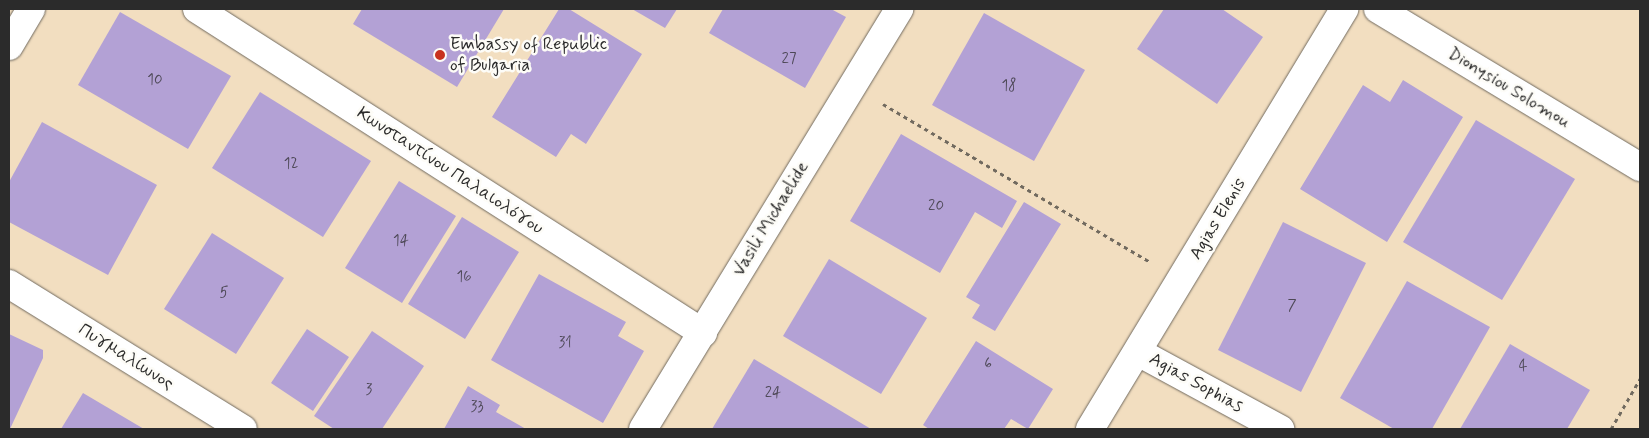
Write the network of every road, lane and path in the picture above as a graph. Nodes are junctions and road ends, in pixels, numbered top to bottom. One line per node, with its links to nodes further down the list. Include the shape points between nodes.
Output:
1 (31, 9): 6 (street)
2 (197, 9): 11 (street, Κωνσταντίνου Παλαιολόγου)
3 (899, 9): 7 (street, Vasili Michaelide)
4 (1344, 9): 9 (street, Agias Elenis)
5 (1378, 9): 8 (street, Dionysiou Solomou)
6 (9, 46)
7 (852, 86): 9 (path); 11 (street, Vasili Michaelide)
8 (1640, 166)
9 (1181, 281): 12 (street, Agias Elenis)
10 (9, 284): 14 (street, Πυγμαλίωνος)
11 (703, 333): 15 (street, Vasili Michaelide)
12 (1138, 352): 16 (street, Agias Elenis); 17 (street, Agias Sophias)
13 (1640, 379): 18 (path)
14 (243, 429)
15 (643, 429)
16 (1090, 429)
17 (1280, 429)
18 (1611, 429)

